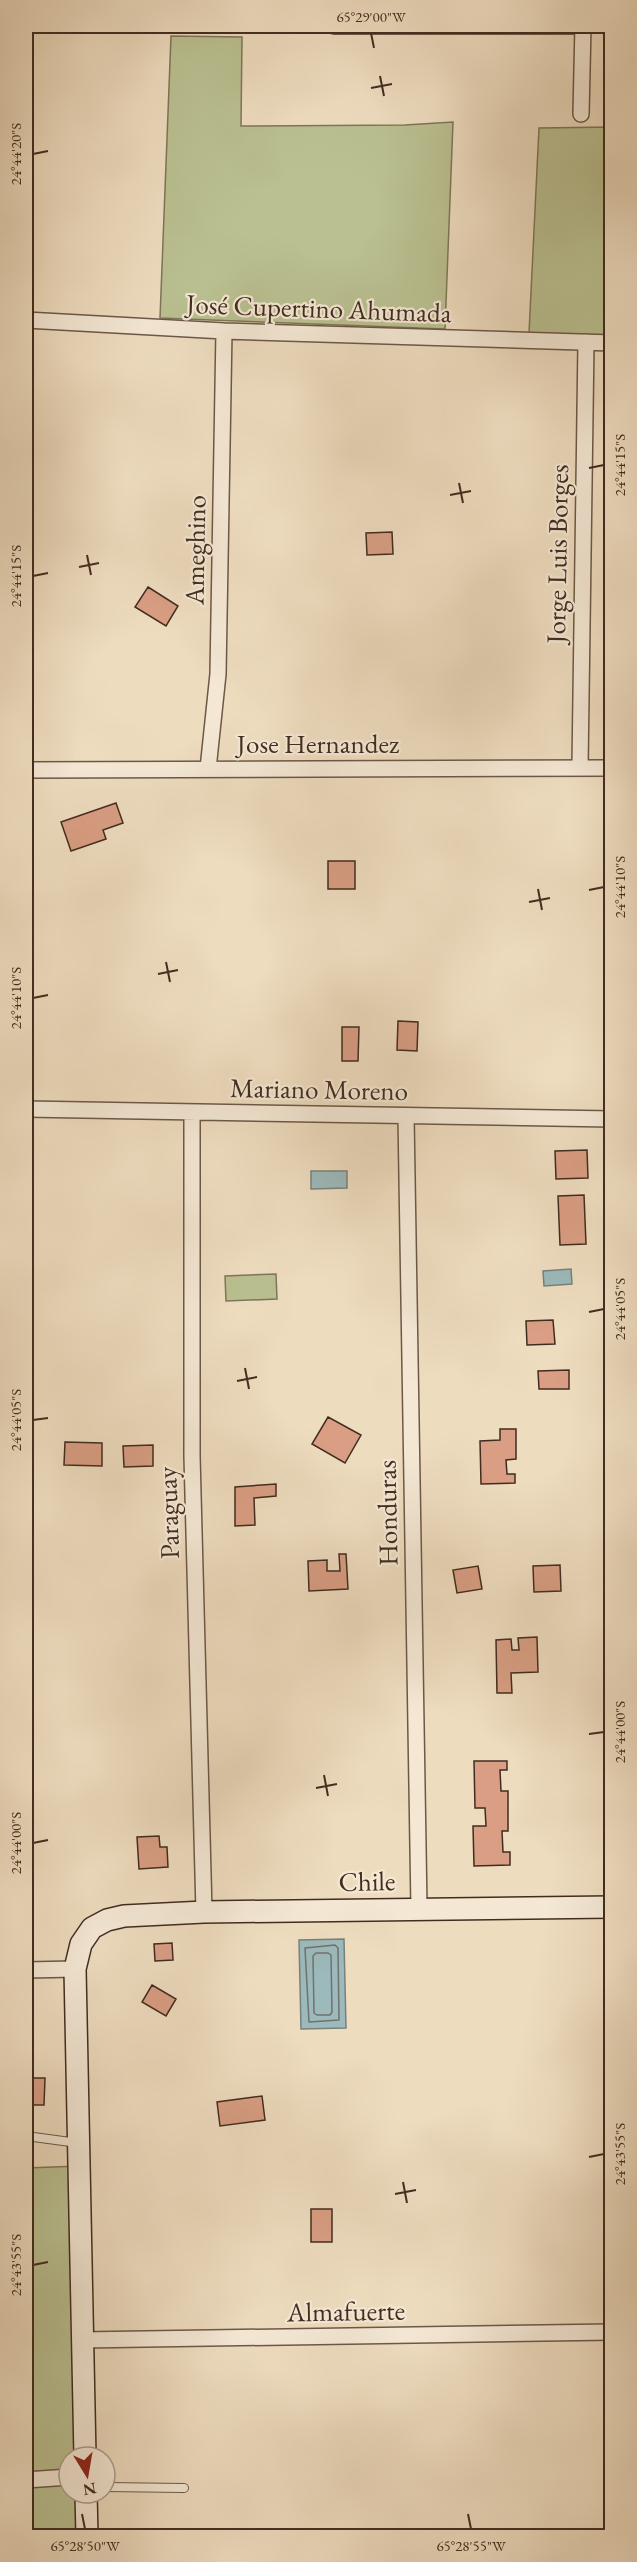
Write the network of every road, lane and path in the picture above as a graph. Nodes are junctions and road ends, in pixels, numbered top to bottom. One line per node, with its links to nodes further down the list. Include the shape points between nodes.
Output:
1 (334, 26): 2 (street)
2 (583, 26): 3 (street)
3 (581, 114)
4 (26, 320): 5 (street, José Cupertino Ahumada)
5 (224, 331): 6 (street, José Cupertino Ahumada); 10 (street, Ameghino, via 218,674)
6 (586, 342): 7 (street, José Cupertino Ahumada); 8 (street, Jorge Luis Borges)
7 (612, 343)
8 (580, 767): 9 (street, Jose Hernandez); 10 (street, Jose Hernandez)
9 (612, 768)
10 (208, 769): 11 (street, Jose Hernandez)
11 (26, 770)
12 (26, 1109): 13 (street, Mariano Moreno)
13 (192, 1112): 14 (street, Mariano Moreno); 18 (street, Paraguay, via 192,1456)
14 (406, 1116): 15 (street, Mariano Moreno); 17 (street, Honduras)
15 (612, 1119)
16 (612, 1907): 17 (street, Chile)
17 (419, 1908): 18 (street, Chile)
18 (204, 1912): 19 (street, Chile, via 107,1920 92,1928 81,1944)
19 (75, 1969): 20 (street); 22 (street, Chile)
20 (26, 1970)
21 (26, 2136): 22 (lane)
22 (79, 2144): 24 (street, Chile)
23 (612, 2332): 24 (street, Almafuerte)
24 (82, 2340): 25 (street, Chile)
25 (84, 2445)
26 (57, 2478): 27 (street)
27 (26, 2480)
28 (117, 2487): 29 (lane)
29 (184, 2488)
30 (86, 2505): 31 (street)
31 (87, 2536)

